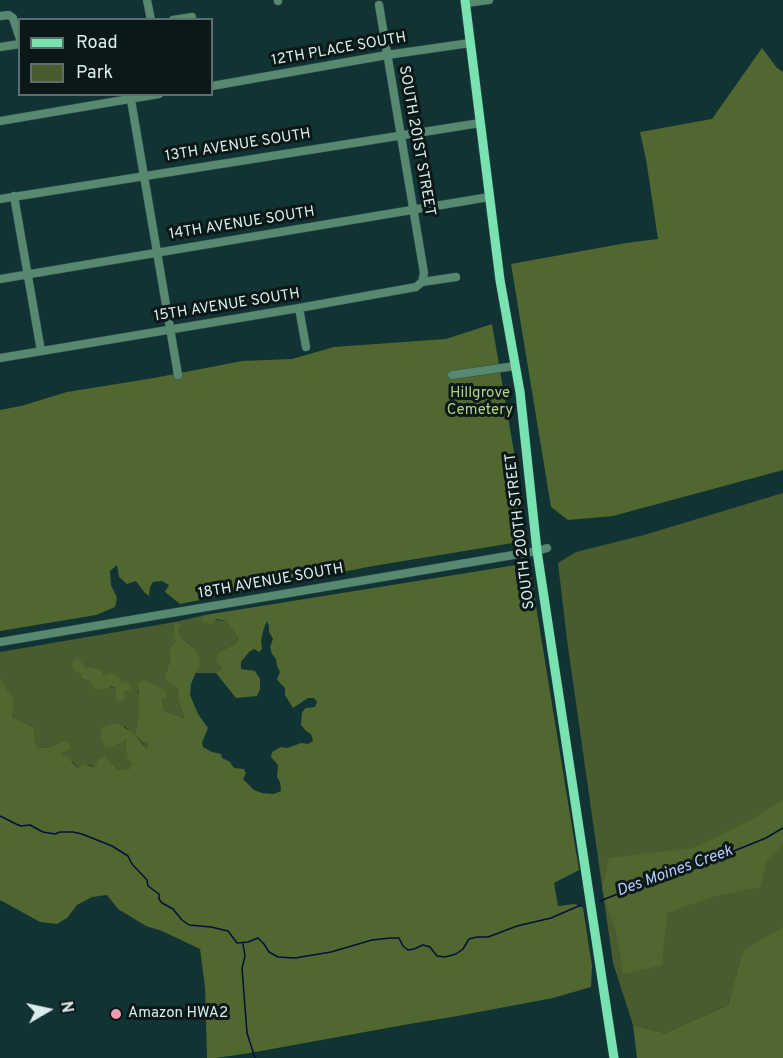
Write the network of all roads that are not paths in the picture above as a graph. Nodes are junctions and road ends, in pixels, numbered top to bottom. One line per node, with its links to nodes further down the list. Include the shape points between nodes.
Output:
1 (147, 0): 7 (street)
2 (489, 0): 3 (street)
3 (466, 2): 10 (main road, SOUTH 200TH STREET)
4 (379, 5): 13 (street, SOUTH 201ST STREET)
5 (0, 16): 9 (street, via 13,18)
6 (192, 16): 8 (street)
7 (151, 18)
8 (182, 18)
9 (18, 33)
10 (471, 43): 13 (street, 12TH PLACE SOUTH); 17 (main road, SOUTH 200TH STREET)
11 (18, 44): 12 (street)
12 (0, 47)
13 (387, 56): 14 (street, 12TH PLACE SOUTH); 18 (street, SOUTH 201ST STREET)
14 (213, 86)
15 (131, 97): 16 (street); 19 (street)
16 (0, 121)
17 (480, 123): 18 (street, 13TH AVENUE SOUTH); 21 (main road, SOUTH 200TH STREET)
18 (400, 134): 19 (street, 13TH AVENUE SOUTH); 23 (street, SOUTH 201ST STREET)
19 (143, 175): 20 (street, 13TH AVENUE SOUTH); 24 (street)
20 (14, 196): 22 (street, 13TH AVENUE SOUTH); 25 (street)
21 (489, 197): 23 (street, 14TH AVENUE SOUTH); 34 (main road, SOUTH 200TH STREET)
22 (0, 199)
23 (413, 210): 24 (street, 14TH AVENUE SOUTH); 28 (street, SOUTH 201ST STREET, via 424,273)
24 (157, 252): 25 (street, 14TH AVENUE SOUTH); 30 (street)
25 (28, 274): 27 (street, 14TH AVENUE SOUTH); 32 (street)
26 (456, 277): 28 (street, 15TH AVENUE SOUTH)
27 (0, 279)
28 (422, 282): 29 (street, 15TH AVENUE SOUTH, via 416,287)
29 (299, 308): 30 (street, 15TH AVENUE SOUTH); 31 (street)
30 (170, 329): 32 (street, 15TH AVENUE SOUTH); 35 (street)
31 (306, 347)
32 (40, 351): 33 (street, 15TH AVENUE SOUTH)
33 (0, 358)
34 (515, 366): 36 (street); 37 (main road, SOUTH 200TH STREET)
35 (178, 375)
36 (452, 375)
37 (542, 550): 38 (street, 18TH AVENUE SOUTH); 39 (main road, SOUTH 200TH STREET)
38 (0, 642)
39 (614, 1058)

